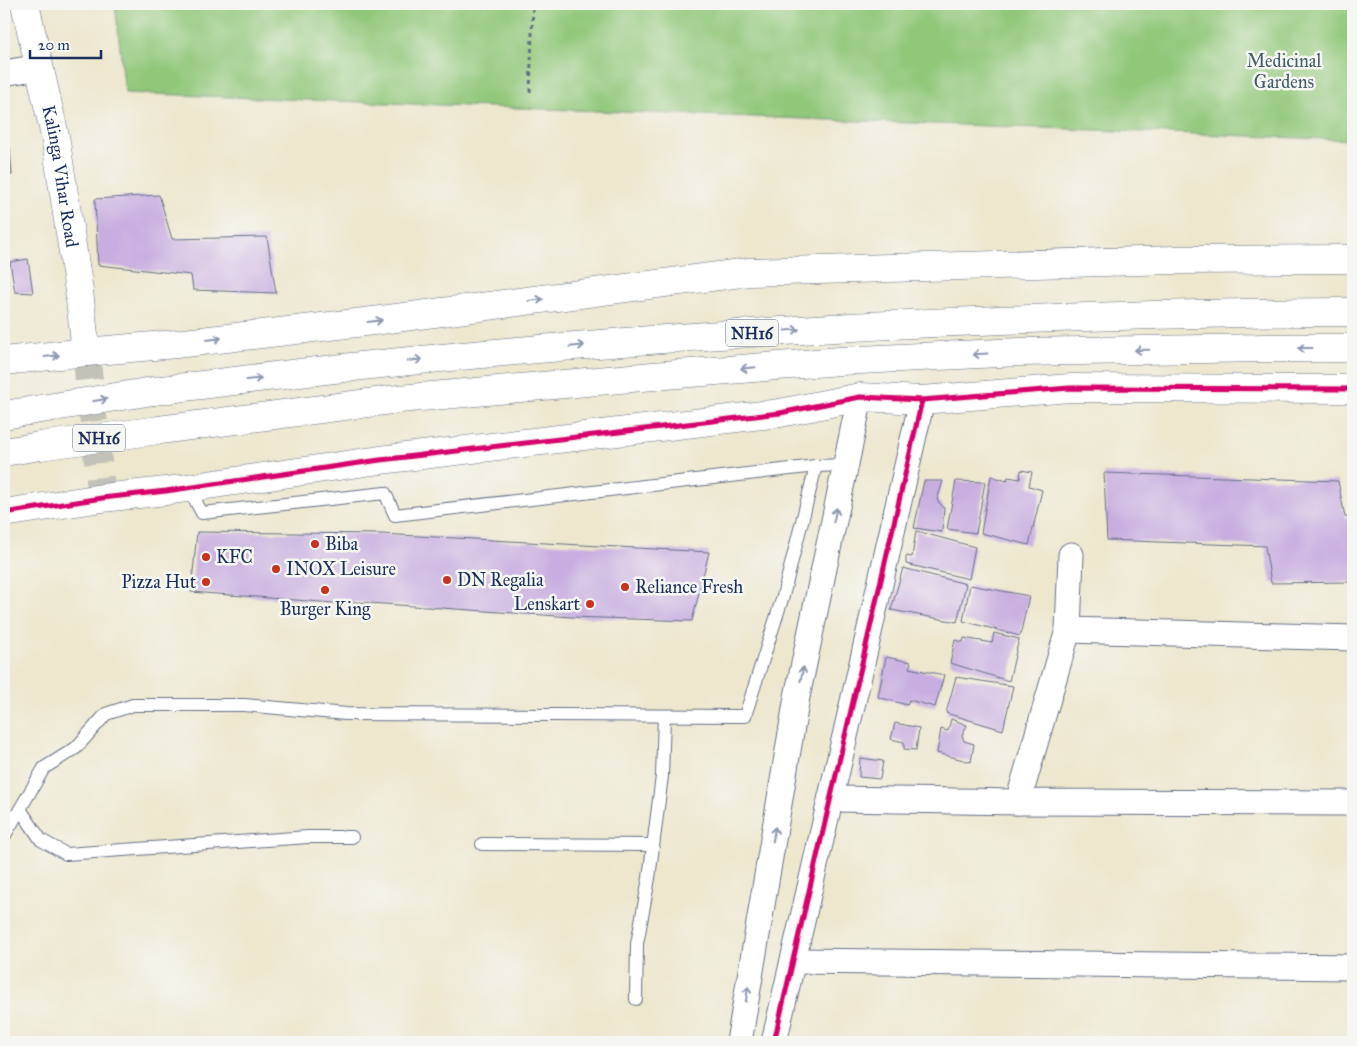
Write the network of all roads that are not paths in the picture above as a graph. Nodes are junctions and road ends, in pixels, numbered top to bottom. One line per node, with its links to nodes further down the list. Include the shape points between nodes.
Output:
1 (25, 4): 2 (main road, Kalinga Vihar Road)
2 (39, 67): 3 (street); 7 (main road, Kalinga Vihar Road, via 55,136)
3 (4, 73)
4 (1353, 259): 7 (main road, one-way to 4, via 373,321 749,272 1174,260)
5 (1353, 312): 12 (main road, NH16, one-way to 5, bridge, via 153,391 398,362 639,341 1016,319)
6 (1353, 348): 13 (main road, NH16, one-way to 13, bridge, via 1019,352 840,361 399,399)
7 (86, 352): 8 (main road, one-way to 7)
8 (4, 361)
9 (1353, 389): 11 (main road, via 1070,388)
10 (860, 397): 11 (main road); 14 (street); 16 (main road, via 780,413 380,460)
11 (922, 400): 22 (street)
12 (4, 415)
13 (4, 452)
14 (846, 465): 15 (lane); 33 (street, one-way to 14, via 797,697)
15 (816, 466): 16 (lane, via 395,515 386,493 202,513); 21 (lane, via 783,596 745,716)
16 (188, 487): 17 (main road)
17 (4, 513)
18 (1071, 555): 19 (street)
19 (1068, 630): 20 (street); 23 (street)
20 (1353, 638)
21 (664, 716): 25 (lane, via 346,714 244,705 133,705 106,714 76,748 44,768); 29 (lane, via 662,776)
22 (830, 797): 23 (street); 30 (street)
23 (1018, 802): 24 (street)
24 (1353, 804)
25 (20, 809): 26 (lane); 27 (lane, via 41,840 66,854 308,837)
26 (5, 835)
27 (352, 837)
28 (482, 844): 29 (lane)
29 (653, 846): 32 (lane, via 637,944)
30 (793, 961): 31 (street); 34 (street)
31 (1353, 967)
32 (636, 999)
33 (739, 1042)
34 (774, 1042)

